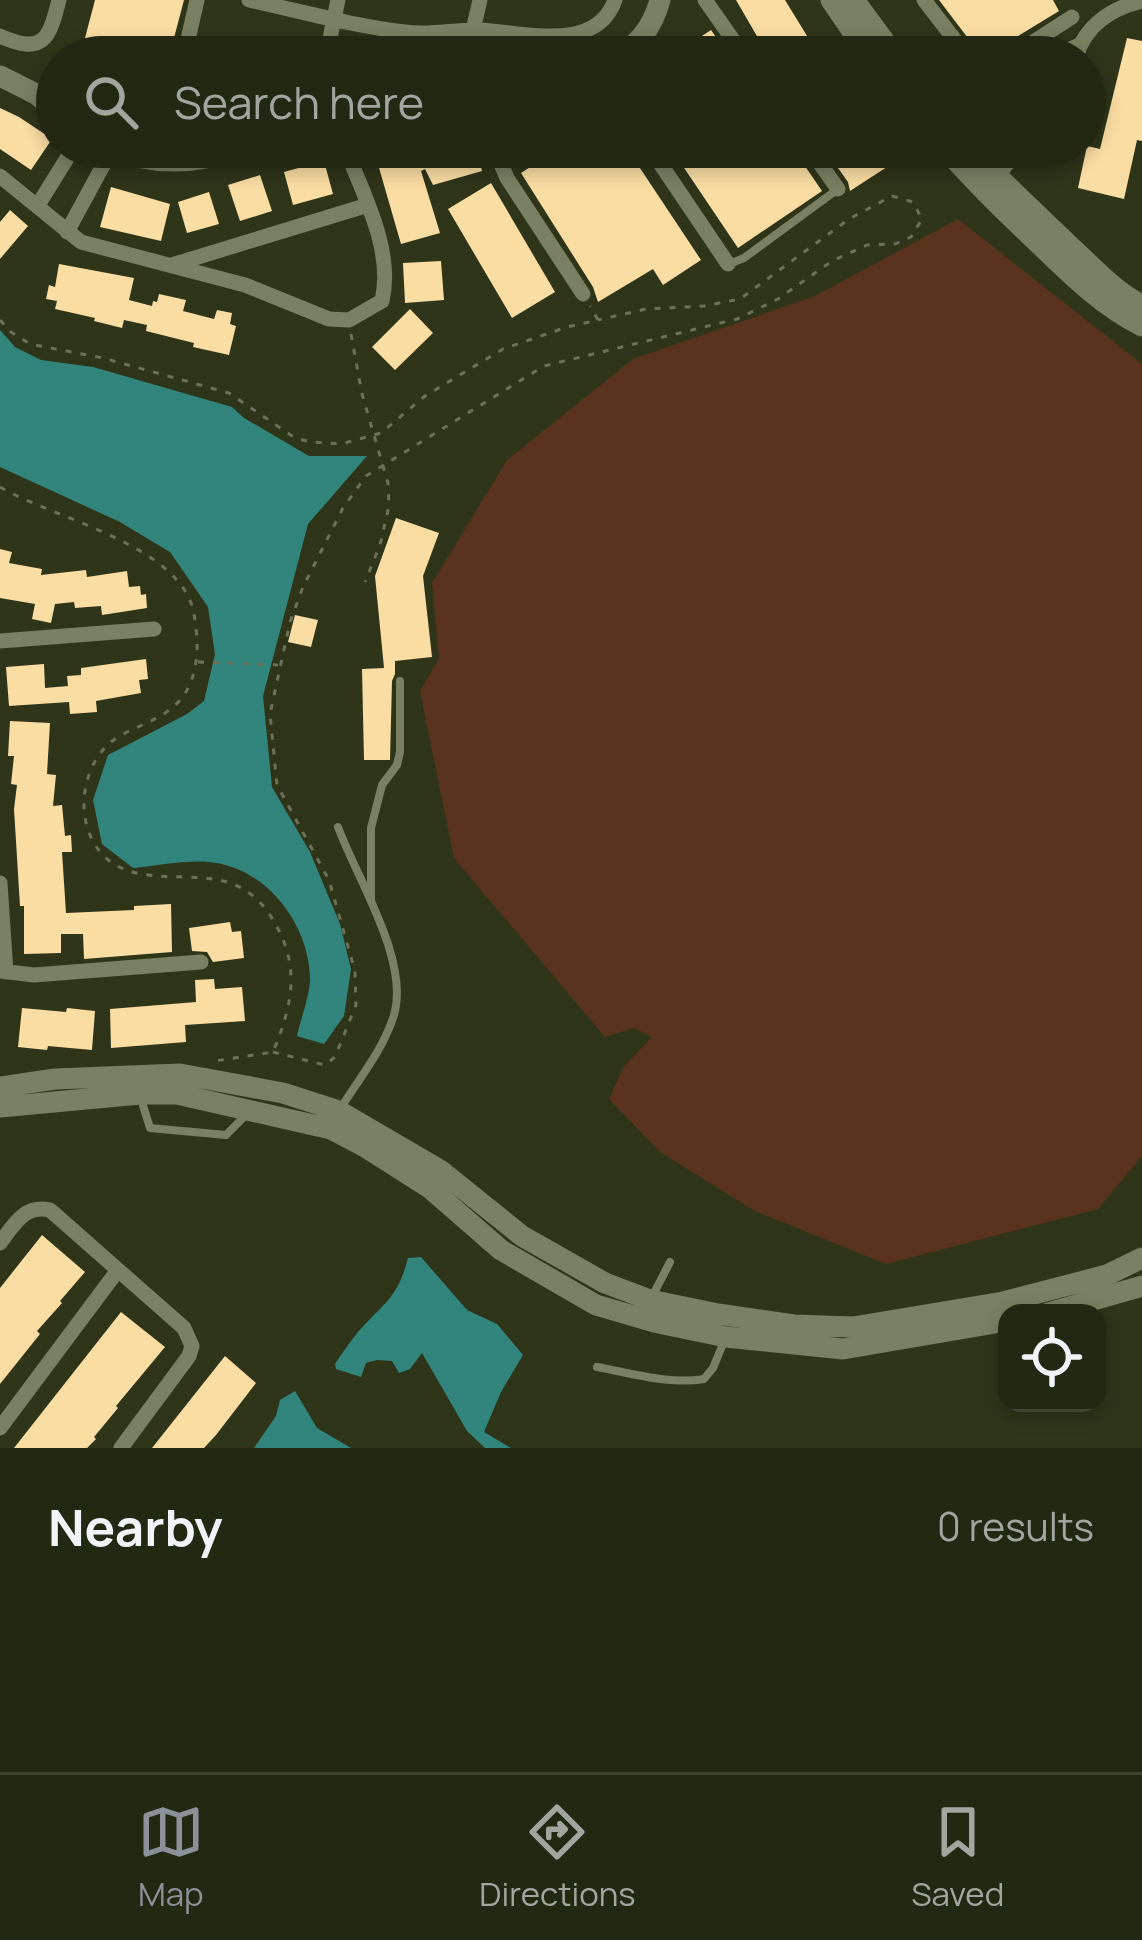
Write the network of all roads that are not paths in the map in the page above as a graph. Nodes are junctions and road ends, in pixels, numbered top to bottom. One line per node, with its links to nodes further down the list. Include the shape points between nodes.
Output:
1 (59, 0): 19 (street)
2 (197, 0): 20 (street)
3 (248, 0): 16 (street)
4 (338, 0): 16 (street)
5 (480, 0): 17 (street)
6 (615, 0): 17 (street, via 596,26 577,34)
7 (660, 0): 22 (street)
8 (705, 0): 23 (street)
9 (831, 0): 24 (street)
10 (854, 0): 25 (street)
11 (923, 0): 26 (street)
12 (1089, 0): 15 (street)
13 (1142, 1): 15 (street)
14 (1072, 17): 27 (street)
15 (1102, 17): 28 (street)
16 (334, 18): 17 (street, via 406,32); 21 (street)
17 (473, 30)
18 (0, 36): 29 (street)
19 (45, 36)
20 (189, 36)
21 (330, 36)
22 (643, 36)
23 (730, 36)
24 (856, 36)
25 (881, 36)
26 (951, 36)
27 (1043, 36)
28 (1088, 36)
29 (36, 45)
30 (0, 76): 31 (street)
31 (36, 94)
32 (61, 168): 43 (street)
33 (100, 168): 45 (street)
34 (353, 168): 44 (street)
35 (503, 168): 48 (street)
36 (663, 168): 46 (street)
37 (823, 168): 42 (street)
38 (981, 168): 41 (street)
39 (1004, 168): 41 (street)
40 (0, 176): 43 (street)
41 (991, 184): 49 (street); 50 (street, via 1074,278)
42 (838, 189): 46 (lane)
43 (38, 205): 45 (street)
44 (368, 205): 47 (street); 47 (street, via 384,290 382,301 349,320)
45 (67, 232): 47 (street)
46 (728, 264)
47 (171, 265)
48 (583, 294)
49 (1142, 305)
50 (1142, 326)
51 (154, 629): 52 (street)
52 (0, 641)
53 (400, 681): 56 (lane, via 400,752 371,828)
54 (338, 827): 56 (lane)
55 (0, 883): 58 (street)
56 (371, 902): 63 (lane, via 397,972 394,1013)
57 (201, 962): 58 (street)
58 (3, 971)
59 (0, 1087): 63 (street, via 180,1074 283,1093)
60 (140, 1094): 61 (street); 62 (street); 62 (lane, via 150,1127 226,1135)
61 (0, 1107)
62 (251, 1109): 63 (street)
63 (335, 1120): 69 (street, via 440,1170 522,1236); 72 (street, via 501,1250 596,1305)
64 (0, 1243): 67 (street, via 22,1214 50,1210)
65 (1142, 1258): 69 (street, via 1003,1302 853,1327)
66 (670, 1262): 69 (lane)
67 (118, 1270): 74 (street); 75 (street, via 184,1328 191,1346)
68 (1142, 1286): 70 (street)
69 (650, 1300)
70 (1079, 1304)
71 (998, 1323): 72 (street, via 843,1349)
72 (726, 1337): 73 (lane, via 704,1379)
73 (597, 1367)
74 (0, 1428)
75 (121, 1448)

